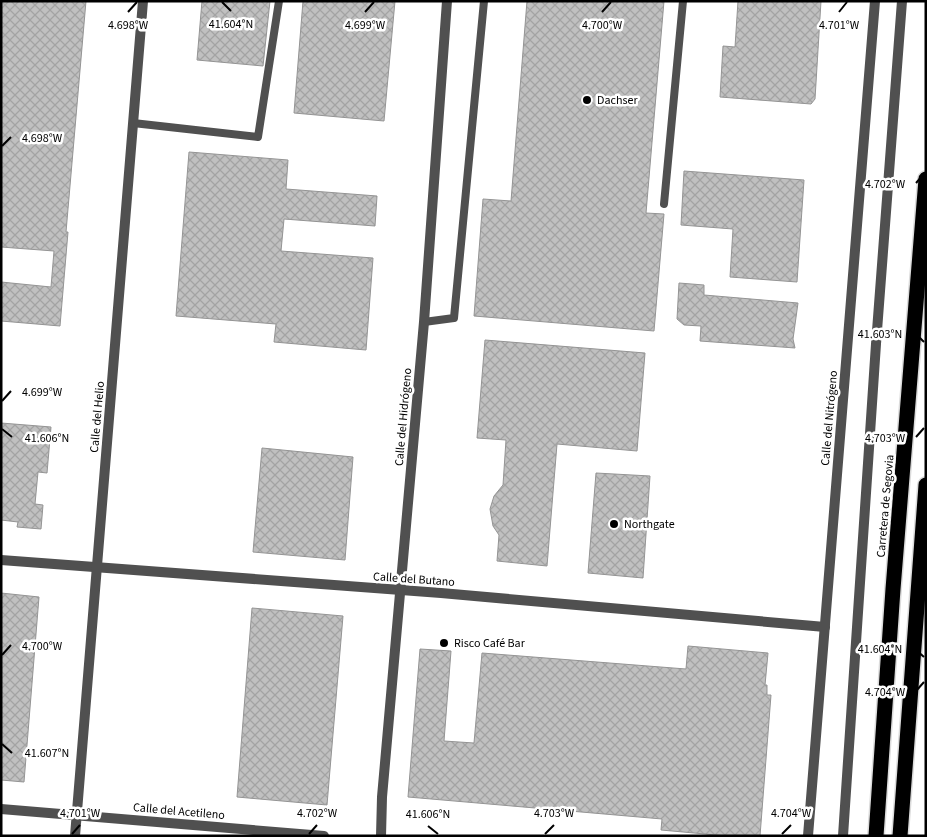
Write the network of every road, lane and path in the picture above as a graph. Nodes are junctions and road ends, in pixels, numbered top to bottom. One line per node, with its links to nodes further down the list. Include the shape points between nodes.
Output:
1 (143, 1): 8 (street, Calle del Helio)
2 (279, 1): 8 (lane, via 258,136)
3 (448, 1): 11 (street, Calle del Hidrógeno)
4 (484, 1): 11 (lane, via 454,318)
5 (683, 1): 10 (lane)
6 (875, 1): 16 (street, Calle del Nitrógeno)
7 (902, 1): 23 (street)
8 (133, 122): 14 (street, Calle del Helio)
9 (926, 179): 24 (highway, Carretera de Segovia)
10 (664, 204)
11 (424, 322): 15 (street, Calle del Hidrógeno)
12 (926, 485): 25 (highway)
13 (1, 560): 14 (street, Calle del Butano)
14 (97, 567): 15 (street, Calle del Butano); 18 (street, Calle del Helio)
15 (400, 590): 16 (street, Calle del Butano); 21 (street, Calle del Hidrógeno)
16 (825, 627): 22 (street, Calle del Nitrógeno)
17 (1, 809): 18 (street, Calle del Acetileno)
18 (77, 816): 19 (street, Calle del Helio); 20 (street, Calle del Acetileno)
19 (75, 836)
20 (324, 836)
21 (381, 836)
22 (808, 836)
23 (843, 836)
24 (876, 836)
25 (900, 836)

